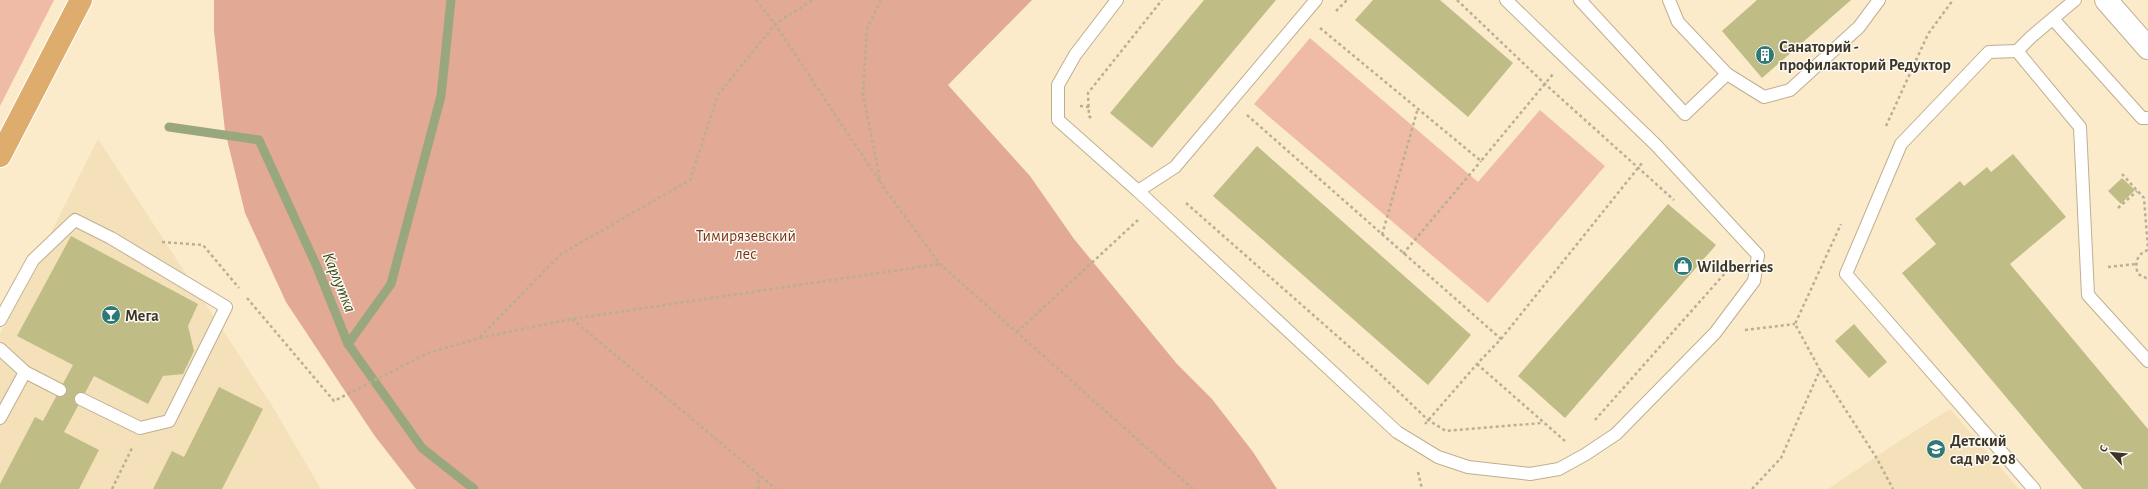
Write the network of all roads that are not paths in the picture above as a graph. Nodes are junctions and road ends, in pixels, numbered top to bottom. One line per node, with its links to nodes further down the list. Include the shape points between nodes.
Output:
1 (81, 0): 15 (main road)
2 (1117, 0): 17 (lane, via 1074,55 1058,85 1058,120)
3 (1316, 0): 17 (lane, via 1175,167)
4 (1506, 0): 17 (lane, via 1656,145 1758,255 1754,281 1715,333 1616,434 1559,469 1530,474 1468,467 1438,457 1397,432)
5 (1580, 0): 13 (lane, via 1685,114)
6 (1669, 0): 13 (lane, via 1678,22)
7 (1879, 0): 13 (lane, via 1859,27 1790,90 1764,97)
8 (2076, 0): 10 (lane)
9 (2106, 0): 11 (street)
10 (2053, 19): 12 (lane); 14 (lane, via 2142,118)
11 (2148, 48)
12 (2017, 51): 20 (lane, via 2080,127 2088,294); 25 (lane, via 1989,52 1901,144 1846,274)
13 (1727, 74)
14 (2148, 118)
15 (7, 129): 16 (main road)
16 (0, 156)
17 (1138, 191)
18 (0, 320): 23 (lane, via 33,260 76,220 226,307 170,422 140,428)
19 (0, 349): 21 (lane)
20 (2148, 361)
21 (25, 372): 22 (lane); 24 (lane)
22 (60, 390)
23 (81, 399)
24 (0, 418)
25 (2034, 489)

